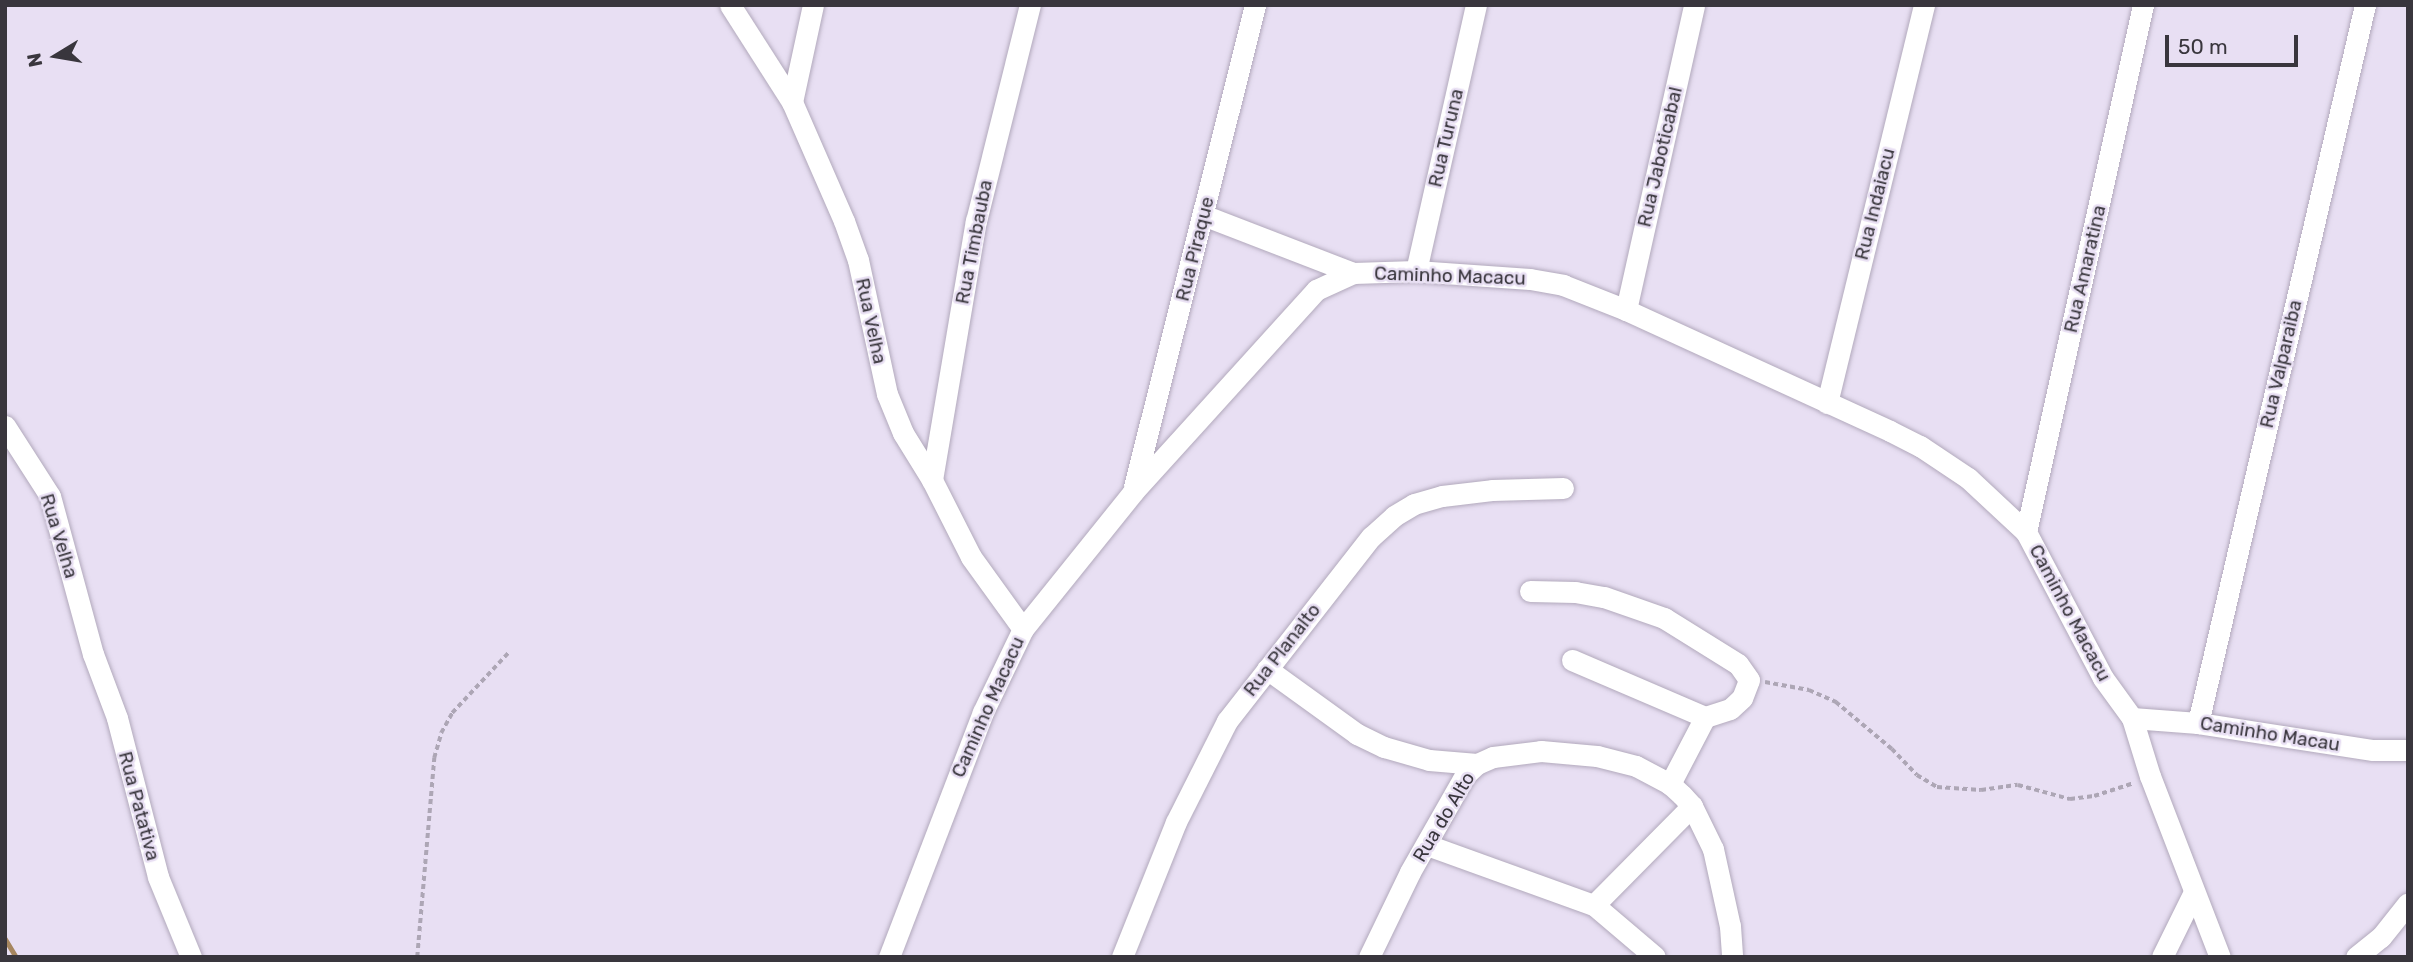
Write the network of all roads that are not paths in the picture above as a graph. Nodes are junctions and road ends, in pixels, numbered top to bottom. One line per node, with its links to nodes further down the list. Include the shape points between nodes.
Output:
1 (730, 5): 10 (street, Rua Velha)
2 (813, 5): 10 (street)
3 (1030, 5): 17 (street, Rua Timbauba, via 976,221)
4 (1255, 5): 11 (street, Rua Piraque)
5 (1476, 5): 12 (street, Rua Turuna)
6 (1694, 5): 14 (street, Rua Jaboticabal)
7 (1924, 5): 15 (street, Rua Indaiacu)
8 (2143, 5): 20 (street, Rua Amaratina)
9 (2365, 5): 28 (street, Rua Valparaiba)
10 (792, 102): 17 (street, Rua Velha, via 858,260 887,394 902,433)
11 (1203, 215): 13 (street); 19 (street, Rua Piraque)
12 (1416, 271): 13 (street, Caminho Macacu); 14 (street, Caminho Macacu, via 1563,285)
13 (1353, 273): 19 (street, Caminho Macacu, via 1316,290 1295,309)
14 (1626, 310): 15 (street, Caminho Macacu)
15 (1826, 403): 20 (street, Caminho Macacu, via 1920,446 1968,478)
16 (5, 426): 23 (street, Rua Velha, via 50,496)
17 (932, 481): 22 (street, Rua Velha, via 971,557)
18 (1563, 488): 25 (street, Rua Planalto, via 1442,496 1394,516 1371,537)
19 (1133, 492): 22 (street, Caminho Macacu)
20 (2026, 532): 27 (street, Caminho Macacu, via 2103,678)
21 (1530, 591): 26 (street, via 1604,597 1664,618 1738,664 1749,680 1742,698 1730,709)
22 (1023, 629): 38 (street, Caminho Macacu, via 983,712)
23 (93, 654): 37 (street, Rua Patativa, via 117,718 158,877)
24 (1572, 660): 26 (street)
25 (1267, 669): 30 (street, via 1357,734 1384,747 1429,760); 39 (street, Rua Planalto, via 1227,721 1199,770)
26 (1705, 717): 31 (street)
27 (2133, 718): 28 (street, Caminho Macau); 34 (street)
28 (2198, 723): 29 (street, Caminho Macau, via 2373,750)
29 (2408, 750)
30 (1476, 764): 31 (street, Rua do Alto, via 1512,753 1541,751 1597,756 1636,766); 33 (street, Rua do Alto, via 1465,775)
31 (1671, 784): 32 (street, Rua do Alto)
32 (1692, 806): 36 (street); 42 (street, Rua do Alto, via 1713,849 1723,884)
33 (1427, 845): 36 (street); 40 (street, Rua do Alto)
34 (2194, 892): 43 (street); 44 (street)
35 (2408, 903): 45 (street, via 2381,937)
36 (1594, 905): 41 (street)
37 (191, 957)
38 (888, 957)
39 (1122, 957)
40 (1369, 957)
41 (1655, 957)
42 (1732, 957)
43 (2162, 957)
44 (2220, 957)
45 (2356, 957)

